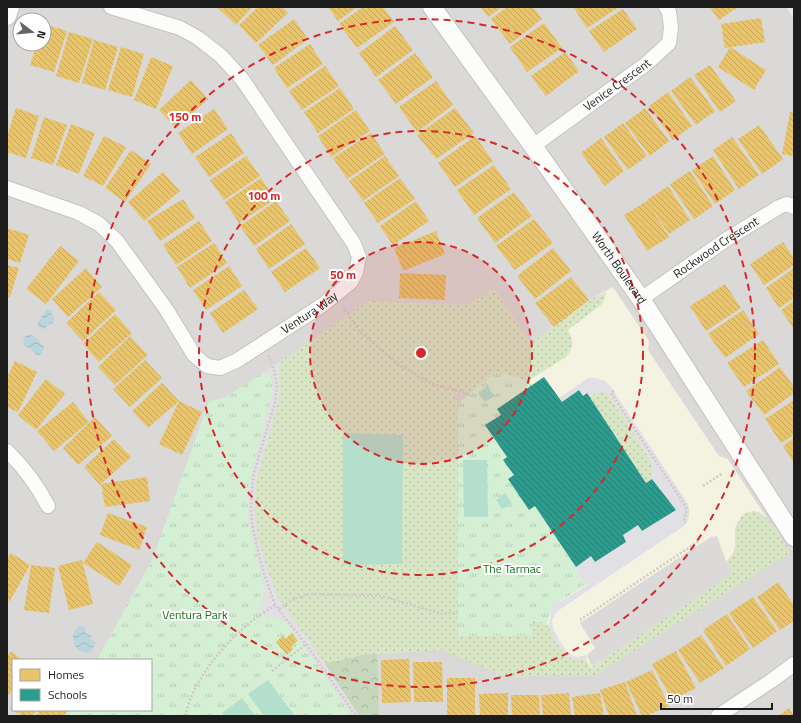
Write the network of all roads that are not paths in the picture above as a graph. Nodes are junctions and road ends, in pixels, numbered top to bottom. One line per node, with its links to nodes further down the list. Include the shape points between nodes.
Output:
1 (10, 7): 5 (street)
2 (111, 7): 7 (street, Ventura Way, via 186,31 220,56 242,79 354,244 359,257 351,282 321,306 236,361 220,368 207,366 194,355 166,309 117,241 99,224 79,213)
3 (432, 7): 6 (street, Worth Boulevard)
4 (666, 7): 6 (street, Venice Crescent, via 671,27 669,43 646,64)
5 (7, 16)
6 (533, 146): 9 (street, Worth Boulevard)
7 (7, 188)
8 (794, 207): 9 (street, Rockwood Crescent, via 787,204 779,207 718,245)
9 (641, 299): 12 (street, Worth Boulevard)
10 (7, 452): 11 (street, via 31,478)
11 (48, 506)
12 (794, 537)
13 (794, 664): 14 (street)
14 (718, 716)

